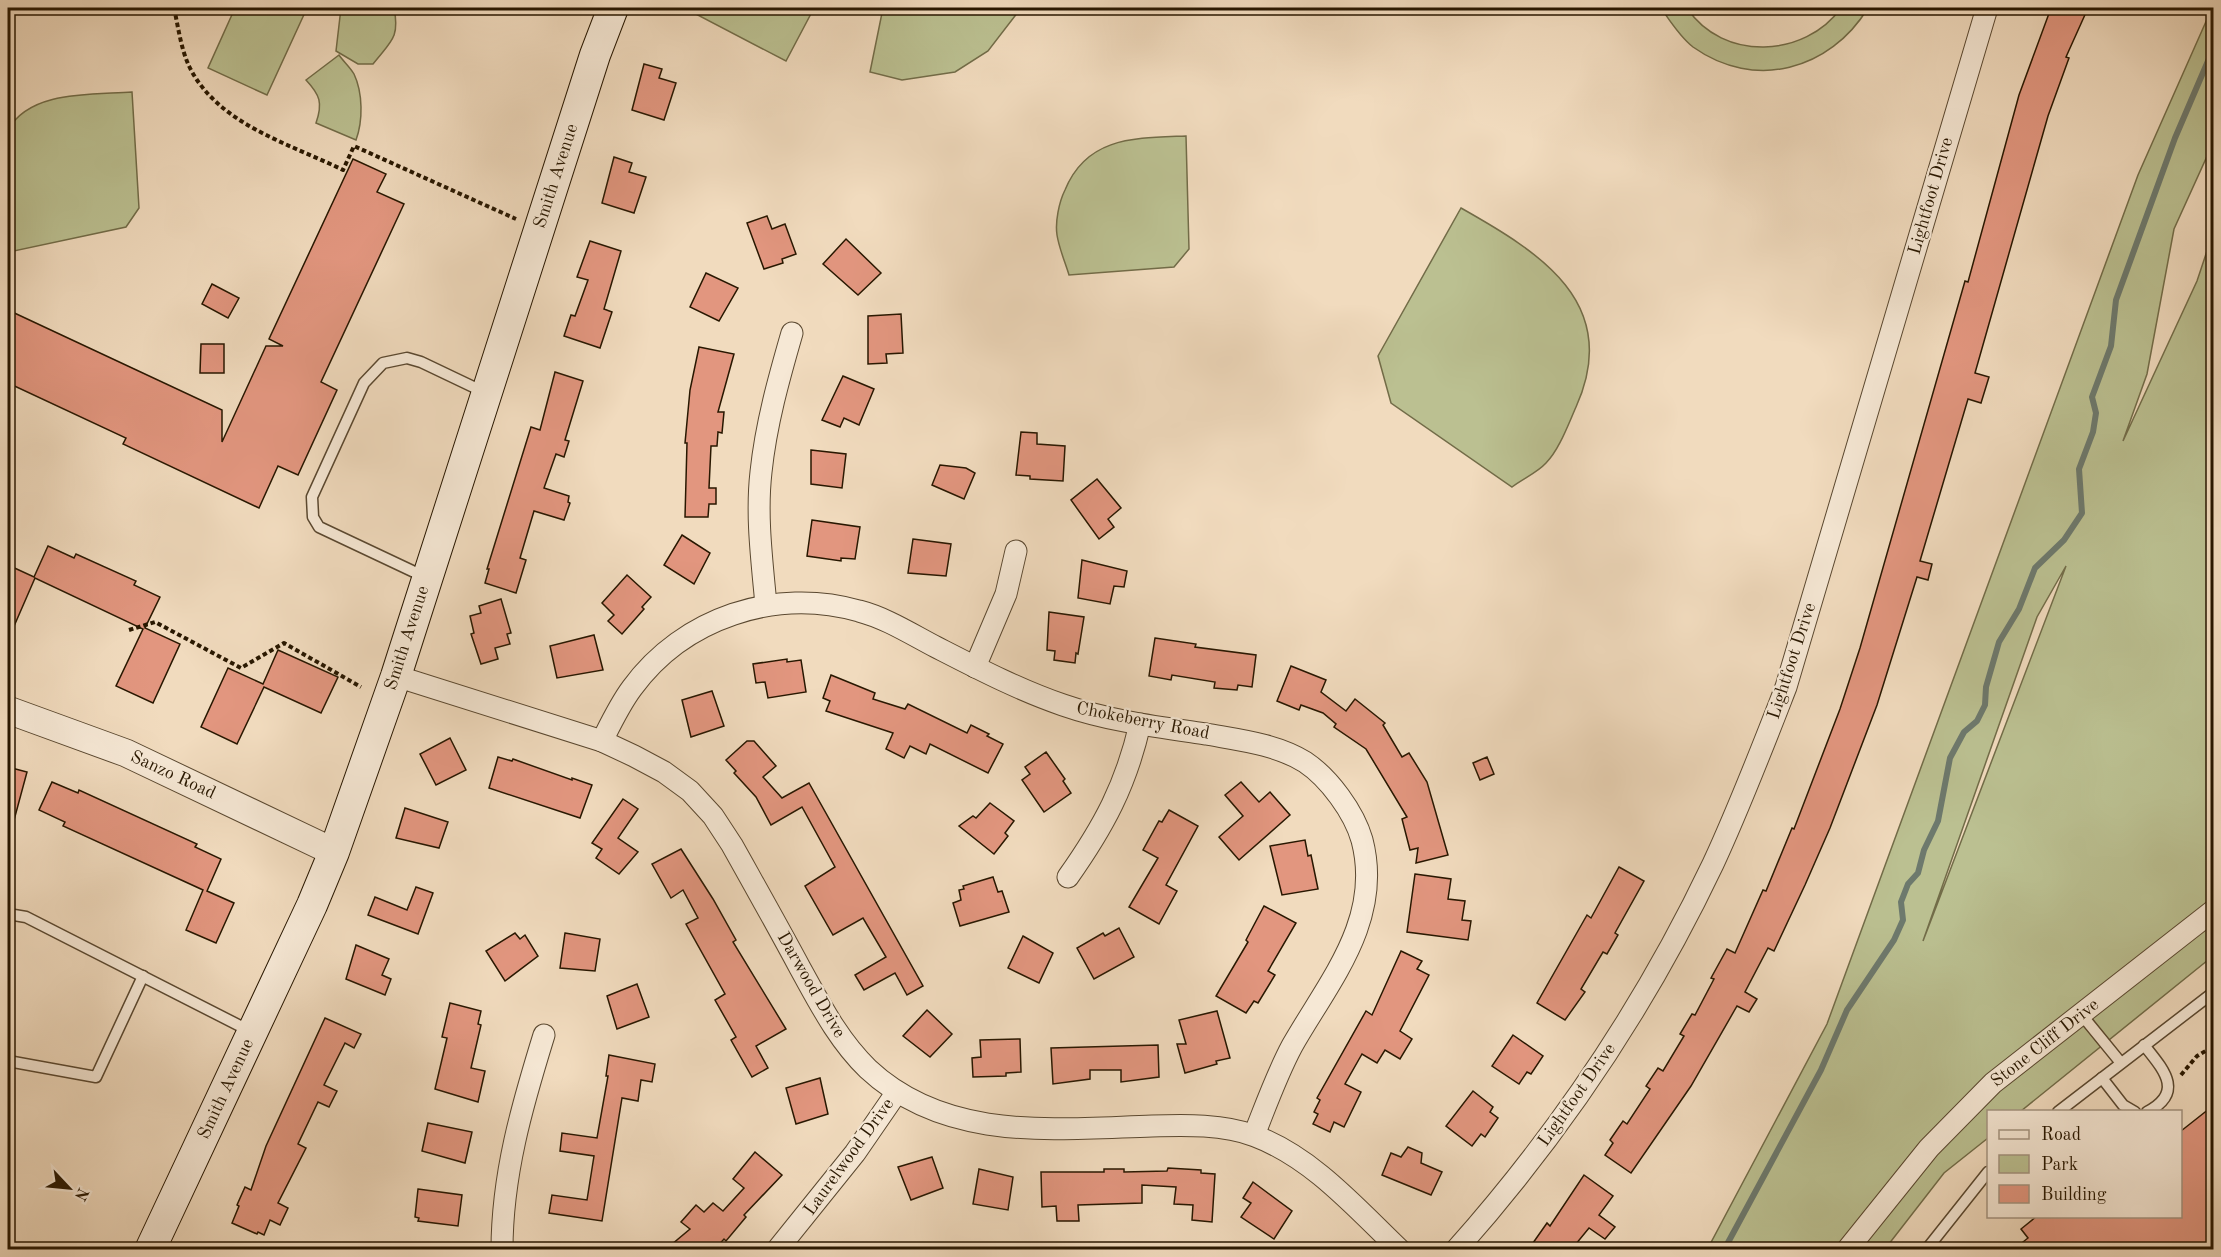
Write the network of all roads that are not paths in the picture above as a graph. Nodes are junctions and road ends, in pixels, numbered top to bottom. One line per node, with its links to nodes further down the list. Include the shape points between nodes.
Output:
1 (613, 8): 4 (main road, Smith Avenue)
2 (1988, 8): 36 (street, Lightfoot Drive, via 1786,687 1754,770 1686,919 1628,1020 1543,1146)
3 (792, 333): 7 (street, via 760,473 760,546)
4 (486, 393): 6 (main road, Smith Avenue); 6 (lane, via 421,362 407,358 383,363 364,382 312,497 313,517 319,527)
5 (1016, 551): 8 (street, via 1006,594)
6 (427, 578): 9 (main road, Smith Avenue)
7 (766, 605): 8 (street, Chokeberry Road, via 806,603 861,611); 12 (street, Chokeberry Road, via 705,624 680,640 632,687)
8 (975, 667): 11 (street, Chokeberry Road, via 1063,705)
9 (396, 676): 12 (street, Darwood Drive); 13 (main road, Smith Avenue)
10 (8, 710): 13 (street, Sanzo Road, via 126,753)
11 (1140, 724): 14 (street, via 1119,794 1097,836); 30 (street, Chokeberry Road, via 1244,740 1306,763 1327,782 1361,837 1367,895 1360,925 1291,1048)
12 (602, 741): 26 (street, Darwood Drive, via 664,772 713,816 834,1030 869,1070)
13 (334, 852): 20 (main road, Smith Avenue)
14 (1068, 877)
15 (2214, 910): 19 (street, Stone Cliff Drive)
16 (8, 914): 17 (lane, via 26,917)
17 (143, 976): 20 (lane); 24 (lane, via 96,1077)
18 (2214, 992): 22 (lane)
19 (2081, 1014): 23 (lane); 37 (street, Stone Cliff Drive, via 1973,1102 1929,1148)
20 (253, 1032): 32 (main road, Smith Avenue)
21 (544, 1035): 33 (street, via 515,1135 502,1218)
22 (2144, 1045): 23 (lane); 29 (lane, via 2168,1076 2169,1087 2165,1098)
23 (2121, 1063): 25 (lane)
24 (9, 1064)
25 (2102, 1078): 27 (lane); 28 (lane)
26 (897, 1092): 30 (street, Darwood Drive, via 956,1119 1024,1130 1178,1125 1223,1128); 34 (street, Laurelwood Drive, via 855,1153)
27 (2061, 1110)
28 (2132, 1110)
29 (2150, 1110)
30 (1254, 1136): 35 (street, Darwood Drive, via 1315,1170)
31 (1987, 1174): 38 (lane)
32 (150, 1250)
33 (502, 1250)
34 (777, 1250)
35 (1400, 1250)
36 (1456, 1250)
37 (1847, 1250)
38 (1926, 1250)

